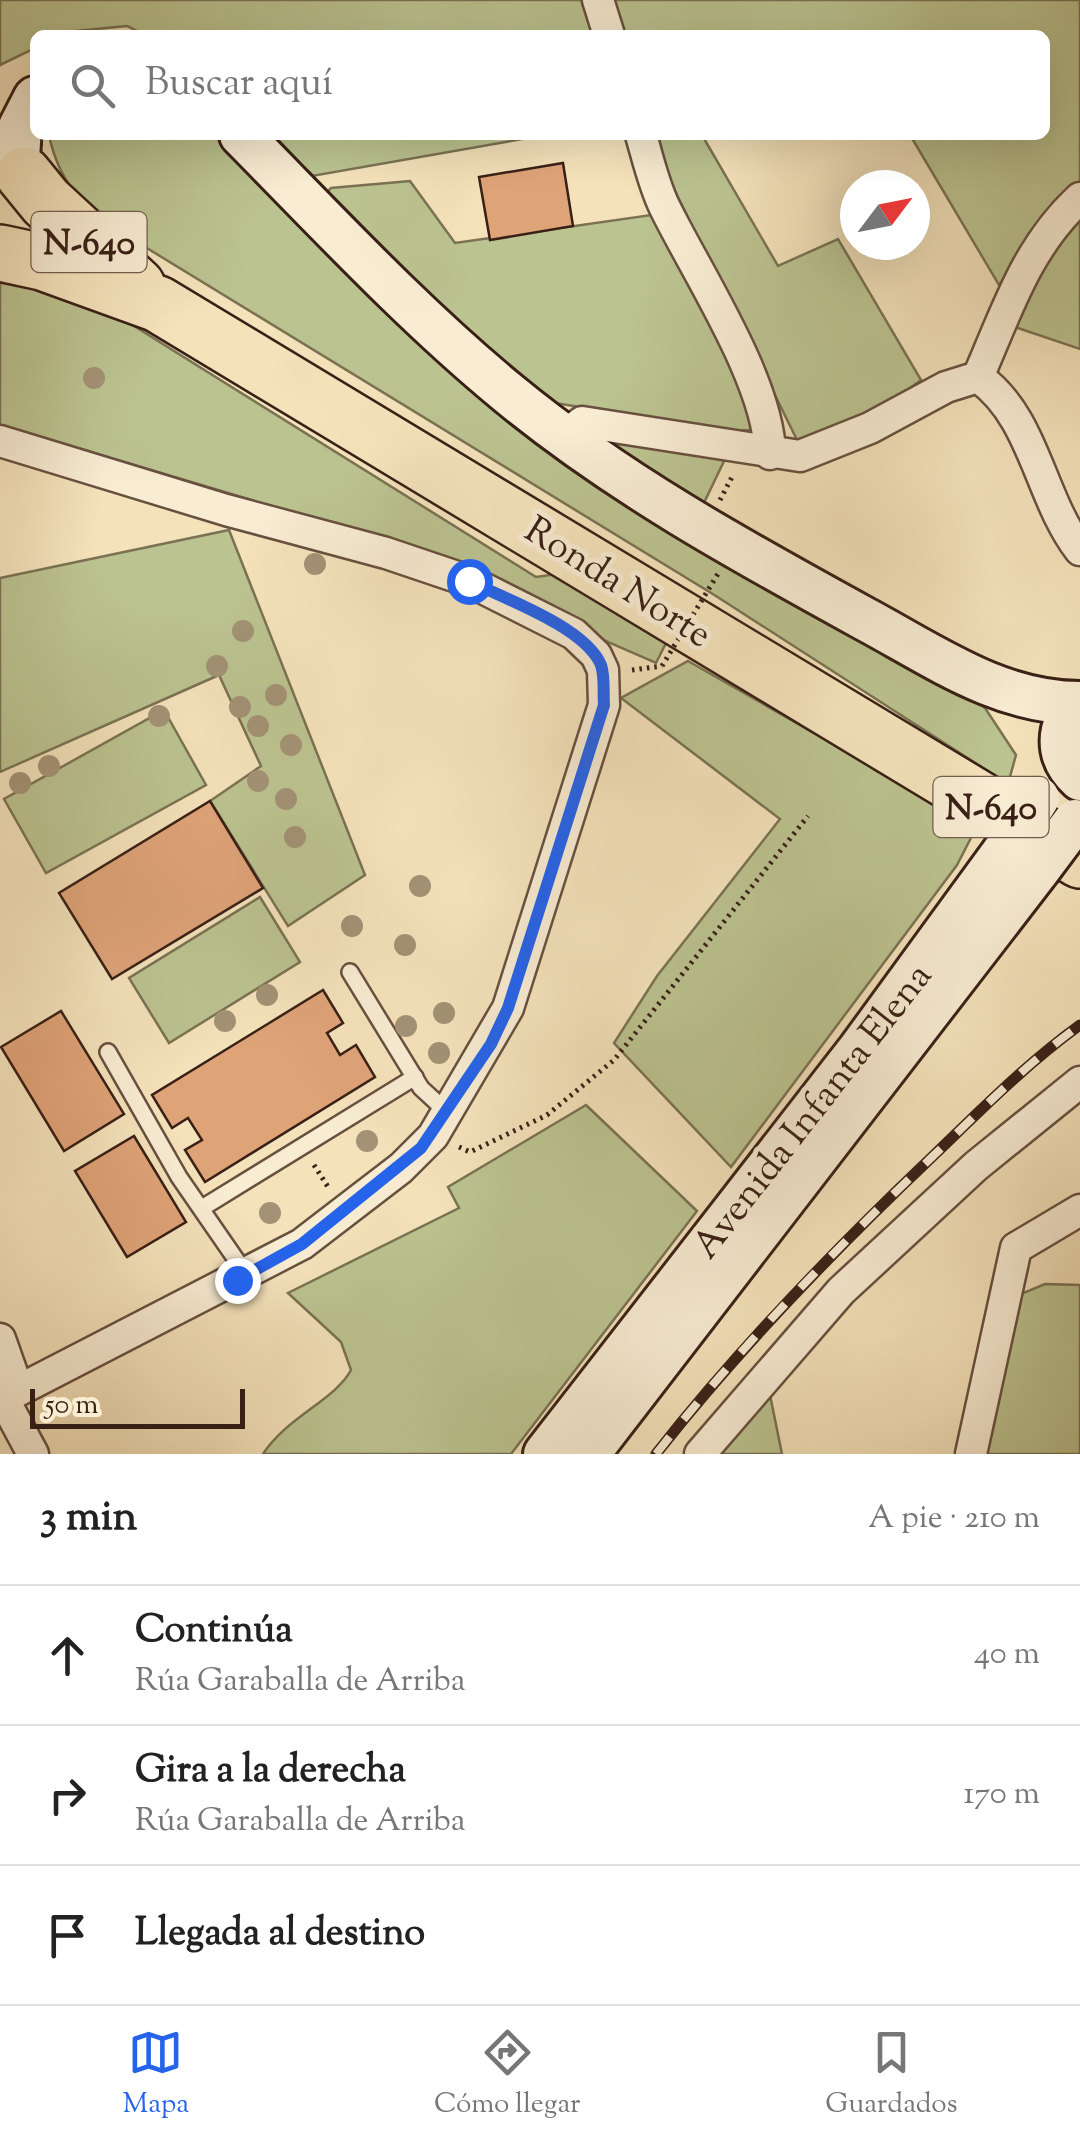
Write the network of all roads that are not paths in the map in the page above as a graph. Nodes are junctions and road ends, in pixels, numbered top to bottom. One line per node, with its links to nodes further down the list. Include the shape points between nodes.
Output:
1 (598, 0): 2 (street)
2 (607, 30)
3 (30, 87): 4 (street)
4 (0, 102)
5 (30, 108): 8 (street)
6 (247, 140): 14 (street, via 428,324)
7 (642, 140): 16 (street, via 662,203 770,431)
8 (14, 158): 10 (highway, N-640, via 21,213); 12 (highway, Ronda Norte / N-640, via 46,202)
9 (1080, 198): 13 (street, via 1054,222 1014,285)
10 (0, 238)
11 (0, 254): 12 (highway, Ronda Norte / N-640, via 42,262)
12 (158, 304): 21 (highway, Ronda Norte / N-640)
13 (978, 377): 16 (street, via 837,444 800,456); 17 (street, via 1012,415 1043,472 1058,519)
14 (564, 436): 16 (street, via 582,422); 18 (street, via 732,547)
15 (0, 441): 26 (street, via 469,581 574,634 596,655 604,705 508,1008)
16 (758, 452)
17 (1080, 550)
18 (1002, 692): 19 (street); 20 (street)
19 (1080, 704): 20 (street, Avenida Infanta Elena)
20 (1067, 758): 21 (street, Avenida Infanta Elena, bridge, via 1038,798)
21 (1056, 843): 33 (street, Avenida Infanta Elena, via 859,1050); 34 (street, Avenida Infanta Elena)
22 (350, 972): 24 (lane)
23 (108, 1052): 27 (lane)
24 (414, 1077): 26 (lane); 27 (lane)
25 (1080, 1082): 35 (street, via 976,1166 841,1291)
26 (440, 1124): 29 (street, via 350,1210)
27 (202, 1208): 29 (lane)
28 (1080, 1210): 36 (street, via 1016,1248)
29 (246, 1274): 31 (street)
30 (0, 1339): 31 (street)
31 (7, 1396): 32 (street)
32 (33, 1454)
33 (546, 1454)
34 (588, 1454)
35 (700, 1454)
36 (971, 1454)

